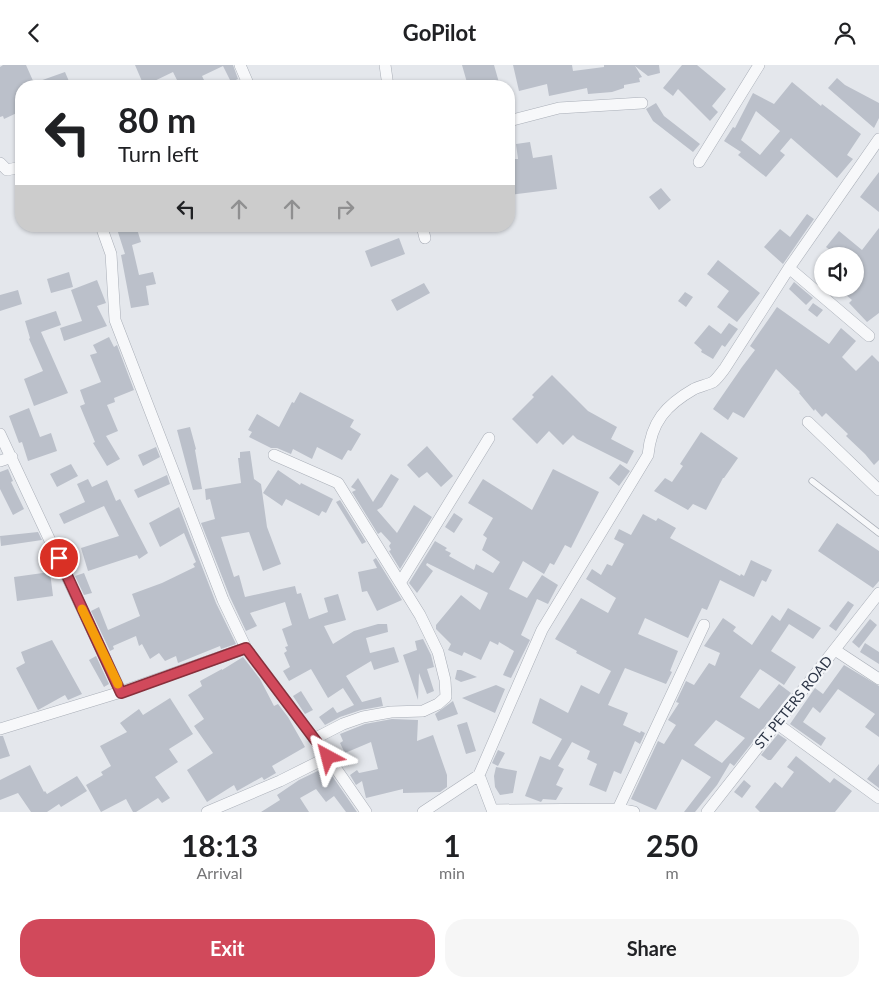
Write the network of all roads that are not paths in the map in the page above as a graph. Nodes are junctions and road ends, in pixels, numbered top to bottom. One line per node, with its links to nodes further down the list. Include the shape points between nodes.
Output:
1 (240, 65): 4 (street)
2 (385, 65): 5 (street)
3 (759, 65): 9 (street)
4 (246, 80)
5 (387, 80)
6 (642, 103): 7 (street, via 559,108)
7 (515, 119)
8 (879, 139): 15 (street)
9 (699, 162)
10 (0, 163): 11 (street, via 7,170)
11 (15, 168)
12 (103, 232): 29 (street, via 111,254 115,320 223,600)
13 (424, 232): 14 (street)
14 (425, 238)
15 (790, 268): 16 (street); 37 (street, via 714,382 681,397 665,410 654,426 648,455 542,630)
16 (869, 336)
17 (808, 421): 24 (street)
18 (0, 434): 21 (street)
19 (489, 438): 26 (street)
20 (274, 455): 26 (street, via 338,483)
21 (12, 457): 22 (street); 32 (street)
22 (0, 461)
23 (812, 481): 25 (lane)
24 (879, 490)
25 (879, 533)
26 (400, 583): 35 (street, via 438,652 446,697 423,711 363,717)
27 (879, 593): 30 (street, ST. PETERS ROAD)
28 (704, 625): 39 (street)
29 (246, 648): 32 (street); 35 (street)
30 (835, 650): 31 (street); 33 (street, ST. PETERS ROAD)
31 (879, 679)
32 (121, 693): 34 (street)
33 (776, 723): 38 (street); 45 (street, ST. PETERS ROAD)
34 (0, 729)
35 (314, 739): 36 (street)
36 (328, 757): 41 (street); 42 (street)
37 (479, 775): 40 (street); 43 (street)
38 (879, 798)
39 (618, 809): 40 (street); 44 (street)
40 (493, 811)
41 (207, 812)
42 (366, 812)
43 (423, 812)
44 (634, 812)
45 (707, 812)

